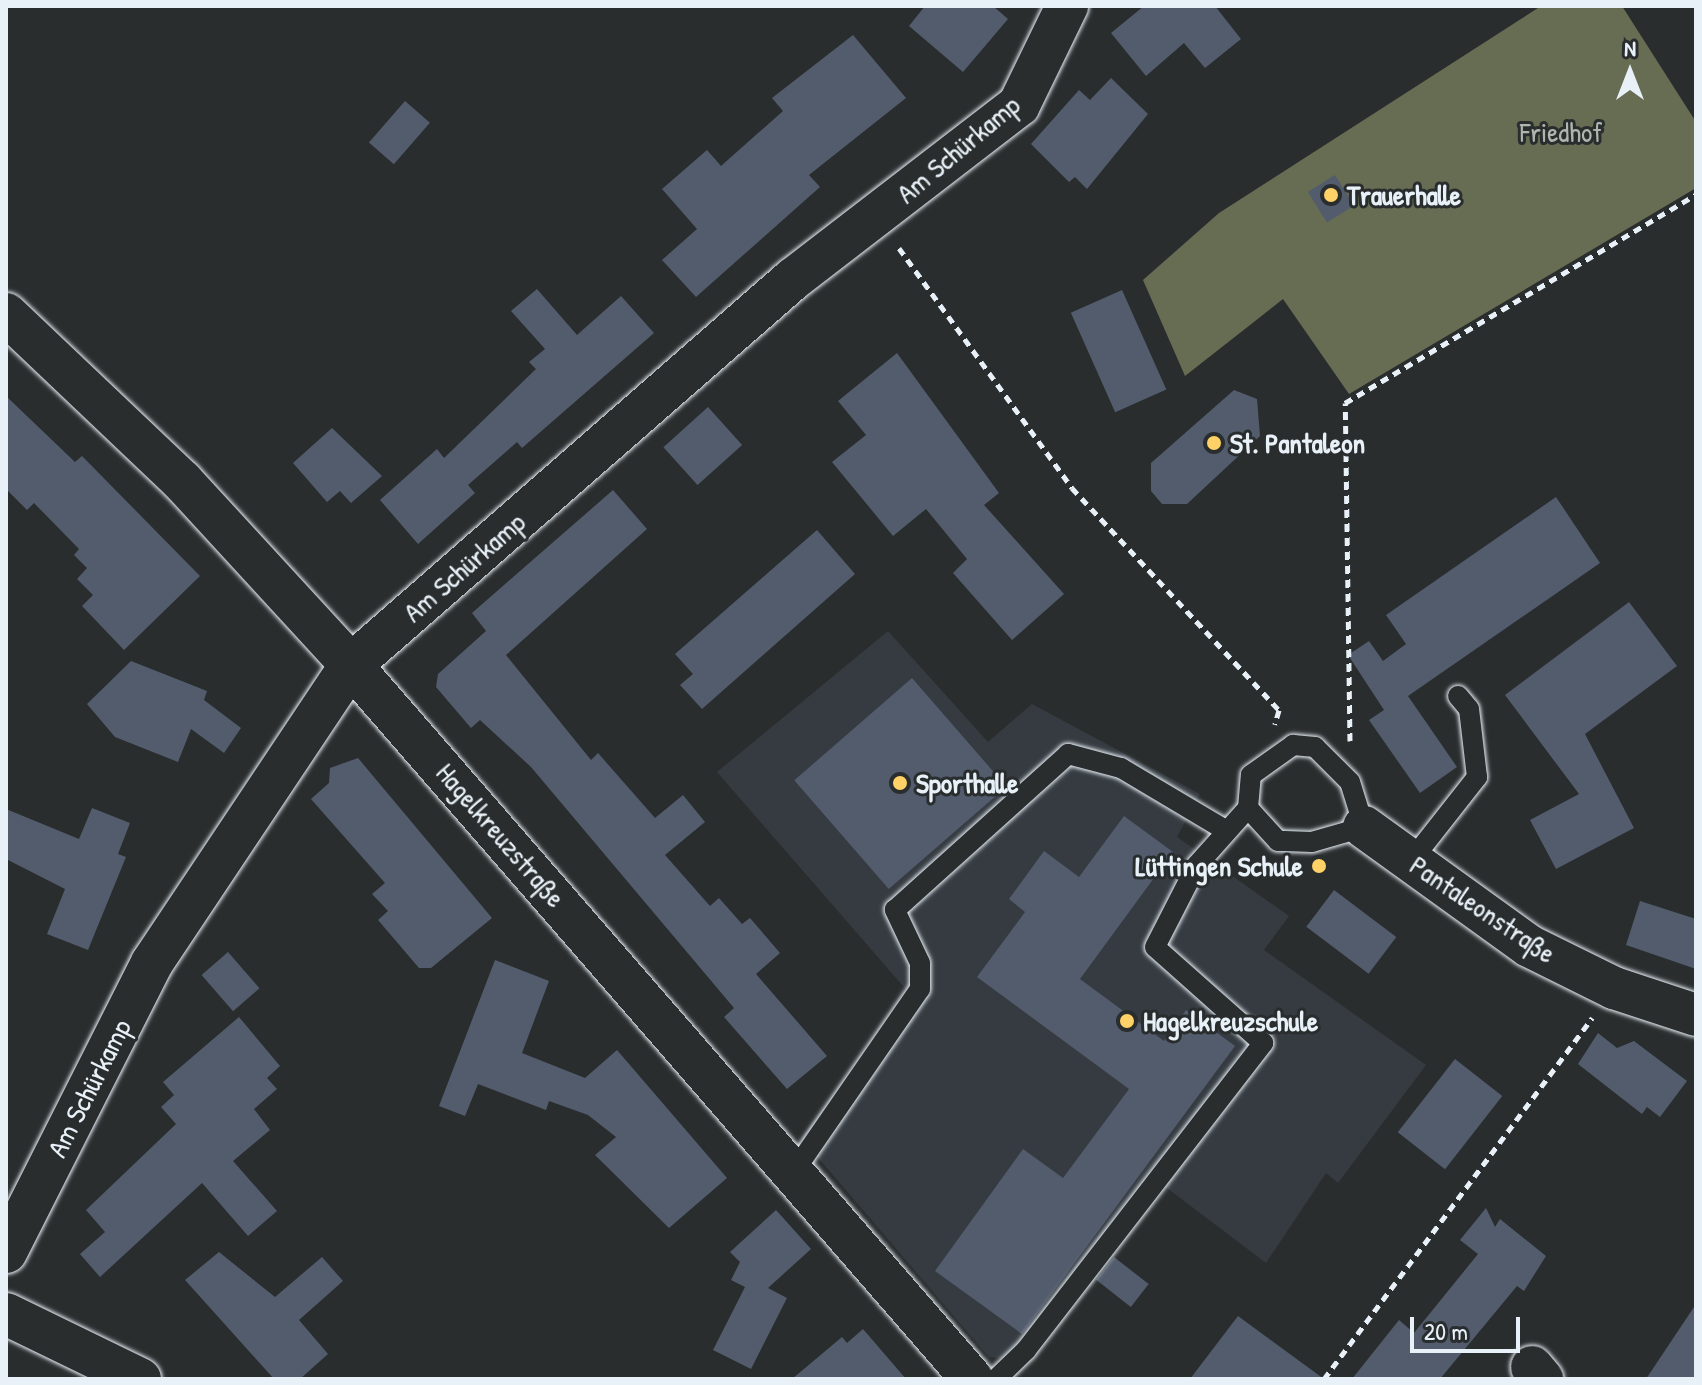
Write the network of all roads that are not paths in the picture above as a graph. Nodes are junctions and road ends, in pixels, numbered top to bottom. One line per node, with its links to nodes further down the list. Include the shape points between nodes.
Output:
1 (1067, 6): 3 (street, Am Schürkamp, via 1019,105 793,279)
2 (6, 314): 3 (street, Hagelkreuzstraße, via 182,481)
3 (351, 665): 10 (street, Hagelkreuzstraße); 11 (street, Am Schürkamp, via 152,963)
4 (1458, 696): 8 (lane, via 1469,709 1477,777)
5 (1248, 808): 6 (lane, via 1278,841 1312,842); 6 (lane, via 1251,775 1293,745 1315,747 1350,782); 7 (lane)
6 (1364, 827): 8 (street, Pantaleonstraße)
7 (1227, 831): 10 (lane, via 1121,768 1068,754 895,910 920,963 920,989); 15 (lane, via 1197,865 1155,947 1263,1043 1026,1350)
8 (1411, 861): 9 (street, Pantaleonstraße, via 1529,946 1614,988)
9 (1696, 1015)
10 (795, 1170): 14 (street, Hagelkreuzstraße)
11 (6, 1252)
12 (6, 1314): 13 (street)
13 (140, 1379)
14 (972, 1379)
15 (996, 1379)

